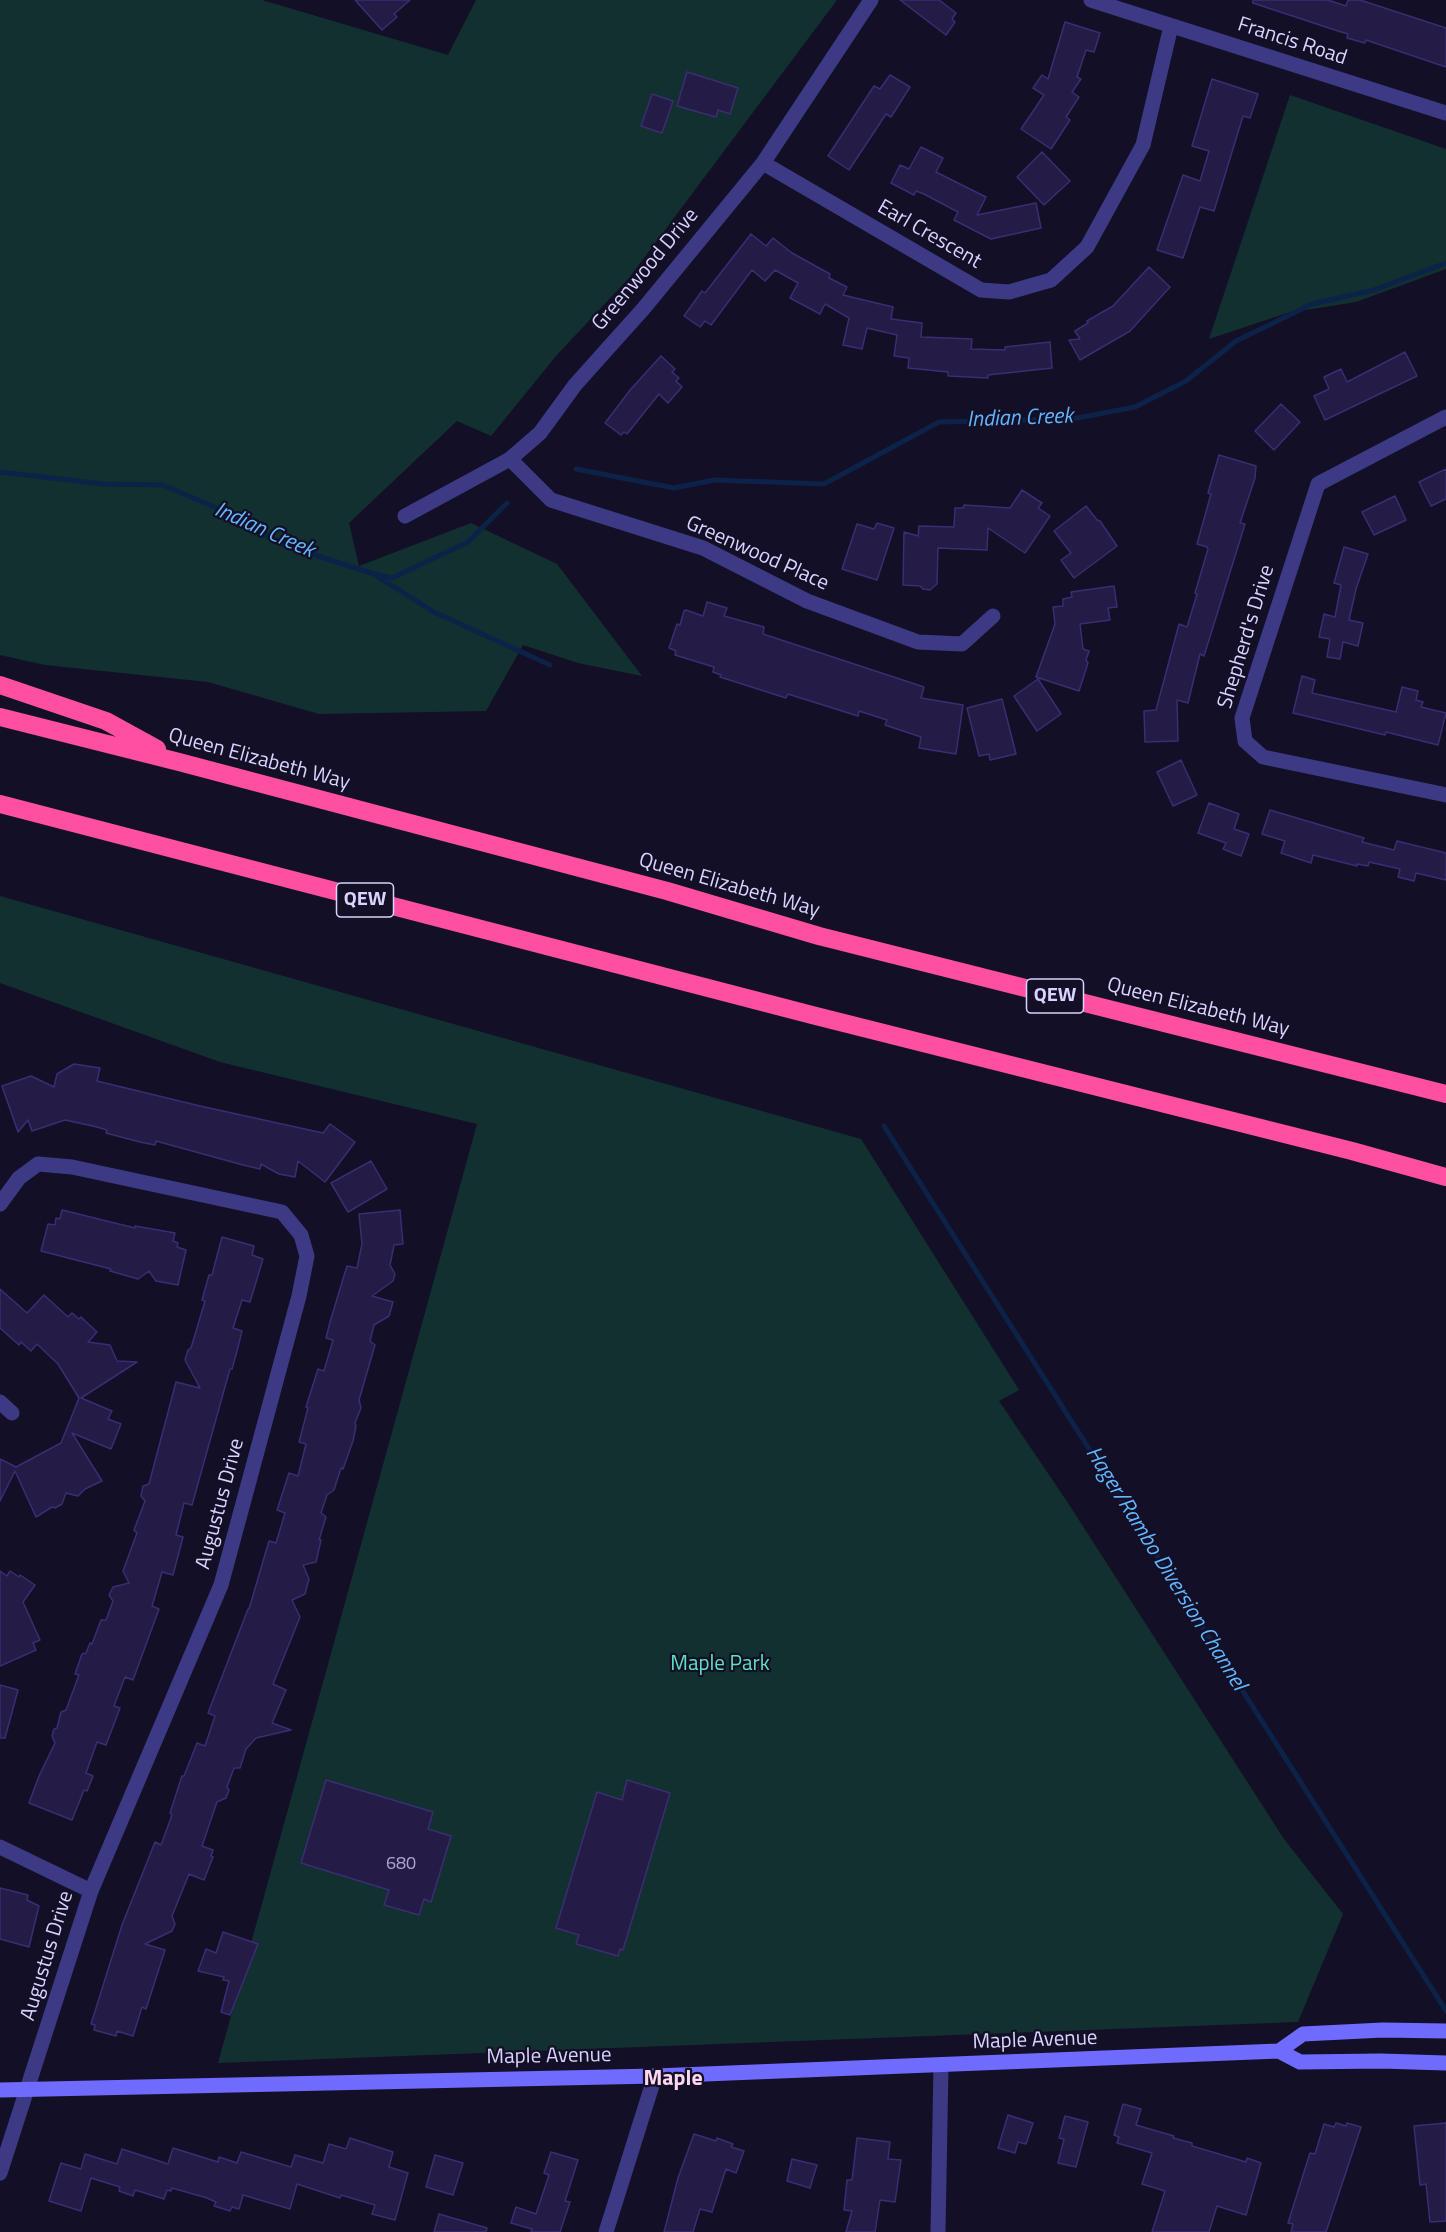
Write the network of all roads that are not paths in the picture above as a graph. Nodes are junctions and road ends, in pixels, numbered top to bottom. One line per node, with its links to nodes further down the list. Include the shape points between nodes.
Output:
1 (872, 0): 5 (street, Greenwood Drive)
2 (1091, 0): 3 (street, Francis Road)
3 (1171, 26): 4 (street, Francis Road); 5 (street, Earl Crescent, via 1143,145 1087,247 1051,280 1009,292 981,290)
4 (1446, 113)
5 (763, 163): 7 (street, Greenwood Drive, via 575,385 540,433)
6 (1446, 417): 13 (street, Shepherd's Drive, via 1318,484 1242,718 1245,741 1263,757)
7 (510, 459): 8 (street, Greenwood Drive); 9 (street, Greenwood Place, via 551,500 703,548 807,601 918,642 962,644)
8 (405, 516)
9 (993, 616)
10 (0, 685): 12 (highway, via 106,721)
11 (0, 717): 12 (highway, Queen Elizabeth Way / QEW)
12 (179, 762): 15 (highway, Queen Elizabeth Way / QEW, via 667,891 819,936)
13 (1446, 795)
14 (0, 804): 16 (highway, QEW)
15 (1446, 1094)
16 (1446, 1177)
17 (0, 1204): 21 (street, Augustus Drive, via 19,1178 38,1164 72,1167 282,1212 301,1235 307,1256 221,1585)
18 (0, 1402): 19 (street)
19 (12, 1413)
20 (0, 1847): 21 (street)
21 (91, 1891): 27 (street, Augustus Drive)
22 (1443, 2031): 23 (main road, via 1303,2034)
23 (1279, 2051): 24 (main road, Maple Avenue, via 1300,2062); 25 (main road, Maple Avenue)
24 (1446, 2063)
25 (941, 2065): 26 (main road, Maple Avenue); 31 (street)
26 (655, 2076): 27 (main road, Maple Avenue); 30 (street)
27 (29, 2088): 28 (main road, Maple Avenue); 29 (street, Augustus Drive)
28 (0, 2090)
29 (0, 2173)
30 (606, 2232)
31 (938, 2232)

